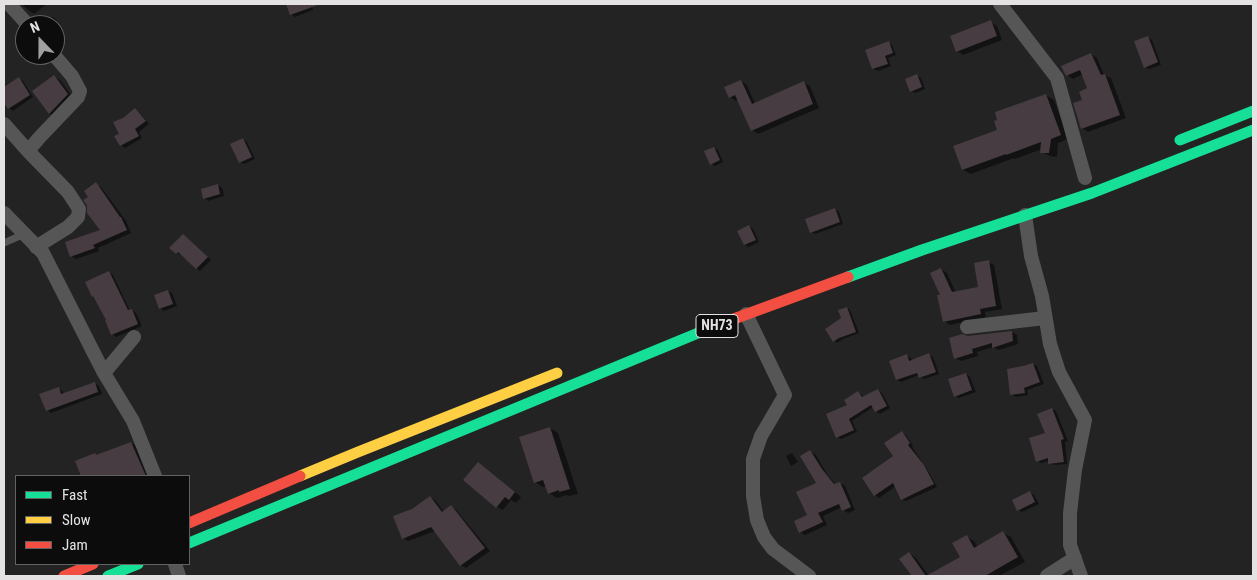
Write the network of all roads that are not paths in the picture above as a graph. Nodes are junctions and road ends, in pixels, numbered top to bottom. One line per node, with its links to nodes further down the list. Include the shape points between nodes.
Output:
1 (9, 4): 3 (street)
2 (1000, 4): 10 (street, via 1057,78)
3 (19, 15)
4 (63, 65): 9 (street, via 80,90 78,97)
5 (1253, 111): 8 (highway)
6 (4, 124): 9 (street)
7 (1253, 130): 12 (highway, NH73, via 1092,193)
8 (1173, 143)
9 (28, 152): 15 (street, via 68,192 79,209 78,217 68,228)
10 (1085, 178)
11 (4, 213): 13 (street)
12 (1025, 215): 16 (highway, NH73); 17 (street)
13 (24, 234): 14 (lane); 15 (street)
14 (4, 243)
15 (36, 247): 21 (street, via 43,254)
16 (746, 314): 24 (highway, NH73); 30 (street, via 786,395 761,436 753,459 757,520 773,550)
17 (1046, 318): 18 (street); 25 (street, via 1059,372 1085,420 1070,513 1070,545)
18 (967, 327)
19 (134, 336): 21 (street)
20 (569, 368): 23 (highway)
21 (104, 372): 22 (street, via 133,421)
22 (155, 475)
23 (190, 523)
24 (190, 543)
25 (1074, 558): 31 (street); 32 (street)
26 (91, 565): 28 (highway)
27 (136, 565): 29 (highway)
28 (64, 576)
29 (108, 576)
30 (809, 576)
31 (1047, 576)
32 (1081, 576)

